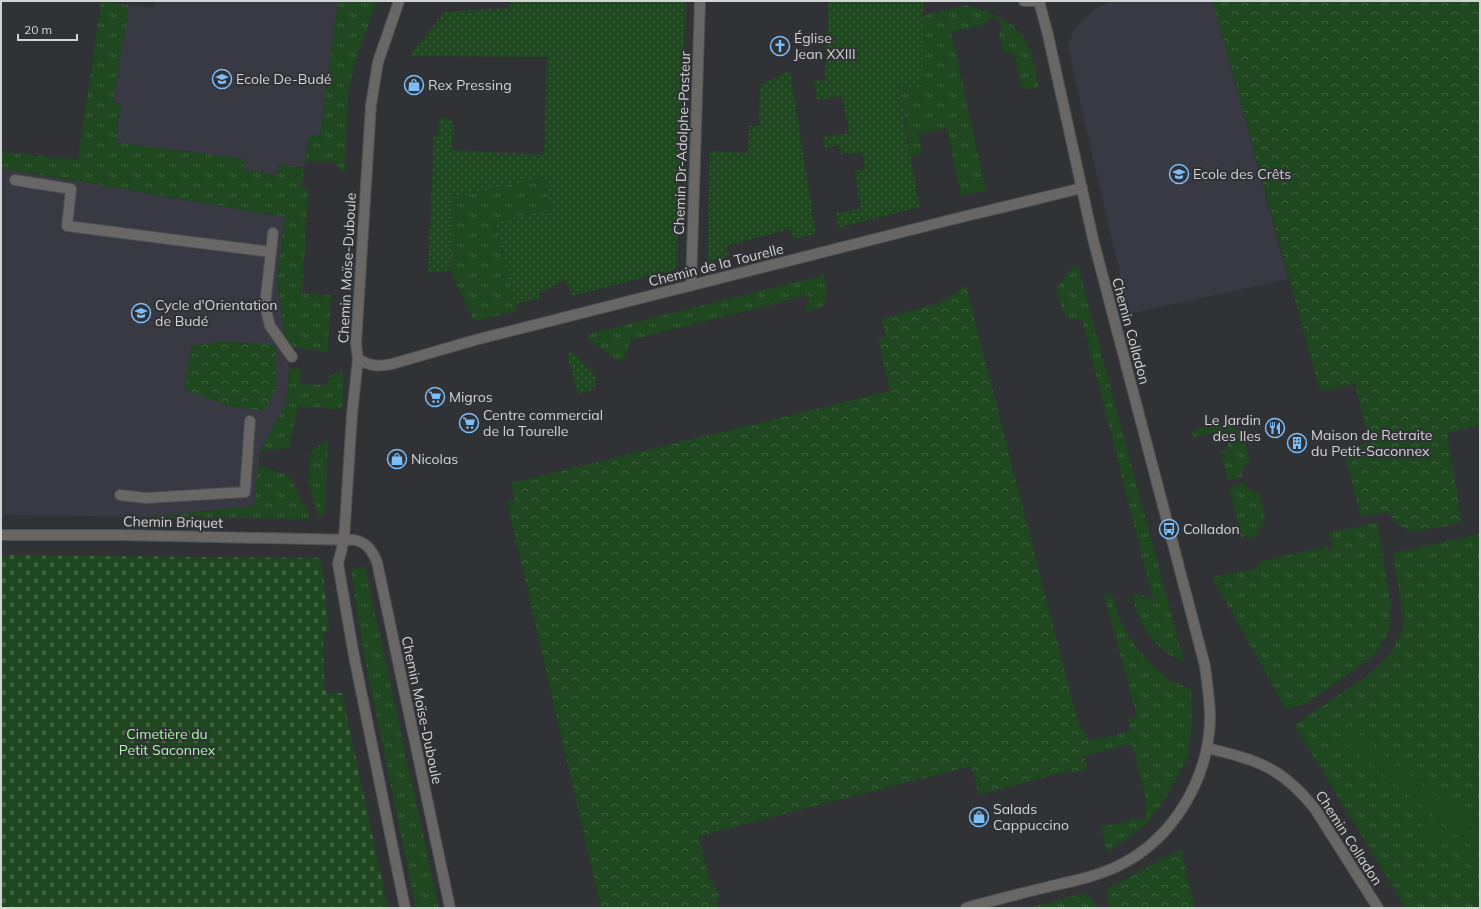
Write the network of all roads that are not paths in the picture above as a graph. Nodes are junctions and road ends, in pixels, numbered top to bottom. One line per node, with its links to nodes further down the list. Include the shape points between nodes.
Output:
1 (399, 1): 11 (street, Chemin Moïse-Duboule, via 378,62 371,105 357,324)
2 (700, 1): 9 (street, Chemin Dr-Adolphe-Pasteur)
3 (1024, 1): 4 (street)
4 (1039, 1): 6 (street, Chemin Colladon)
5 (14, 180): 8 (street, via 71,189 67,226)
6 (1082, 188): 9 (street, Chemin de la Tourelle); 16 (street, Chemin Colladon, via 1100,267 1205,666 1210,697)
7 (273, 233): 8 (street)
8 (271, 252): 10 (street, via 265,306 270,326)
9 (691, 286): 11 (street, Chemin de la Tourelle, via 475,340 379,367 368,365)
10 (292, 357)
11 (358, 359): 15 (street, Chemin Moïse-Duboule)
12 (250, 421): 13 (street, via 245,492 146,498)
13 (120, 495)
14 (1, 535): 15 (street, Chemin Briquet)
15 (344, 540): 17 (street, Chemin Moïse-Duboule, via 338,564 345,610); 18 (street, Chemin Moïse-Duboule, via 364,542 373,552 377,562)
16 (1207, 748): 19 (street, Chemin Colladon, via 1200,775 1178,814 1155,840 1136,855 1120,865 1091,876); 20 (street, Chemin Colladon, via 1251,759 1288,780 1315,809)
17 (405, 908)
18 (450, 908)
19 (966, 908)
20 (1378, 908)

